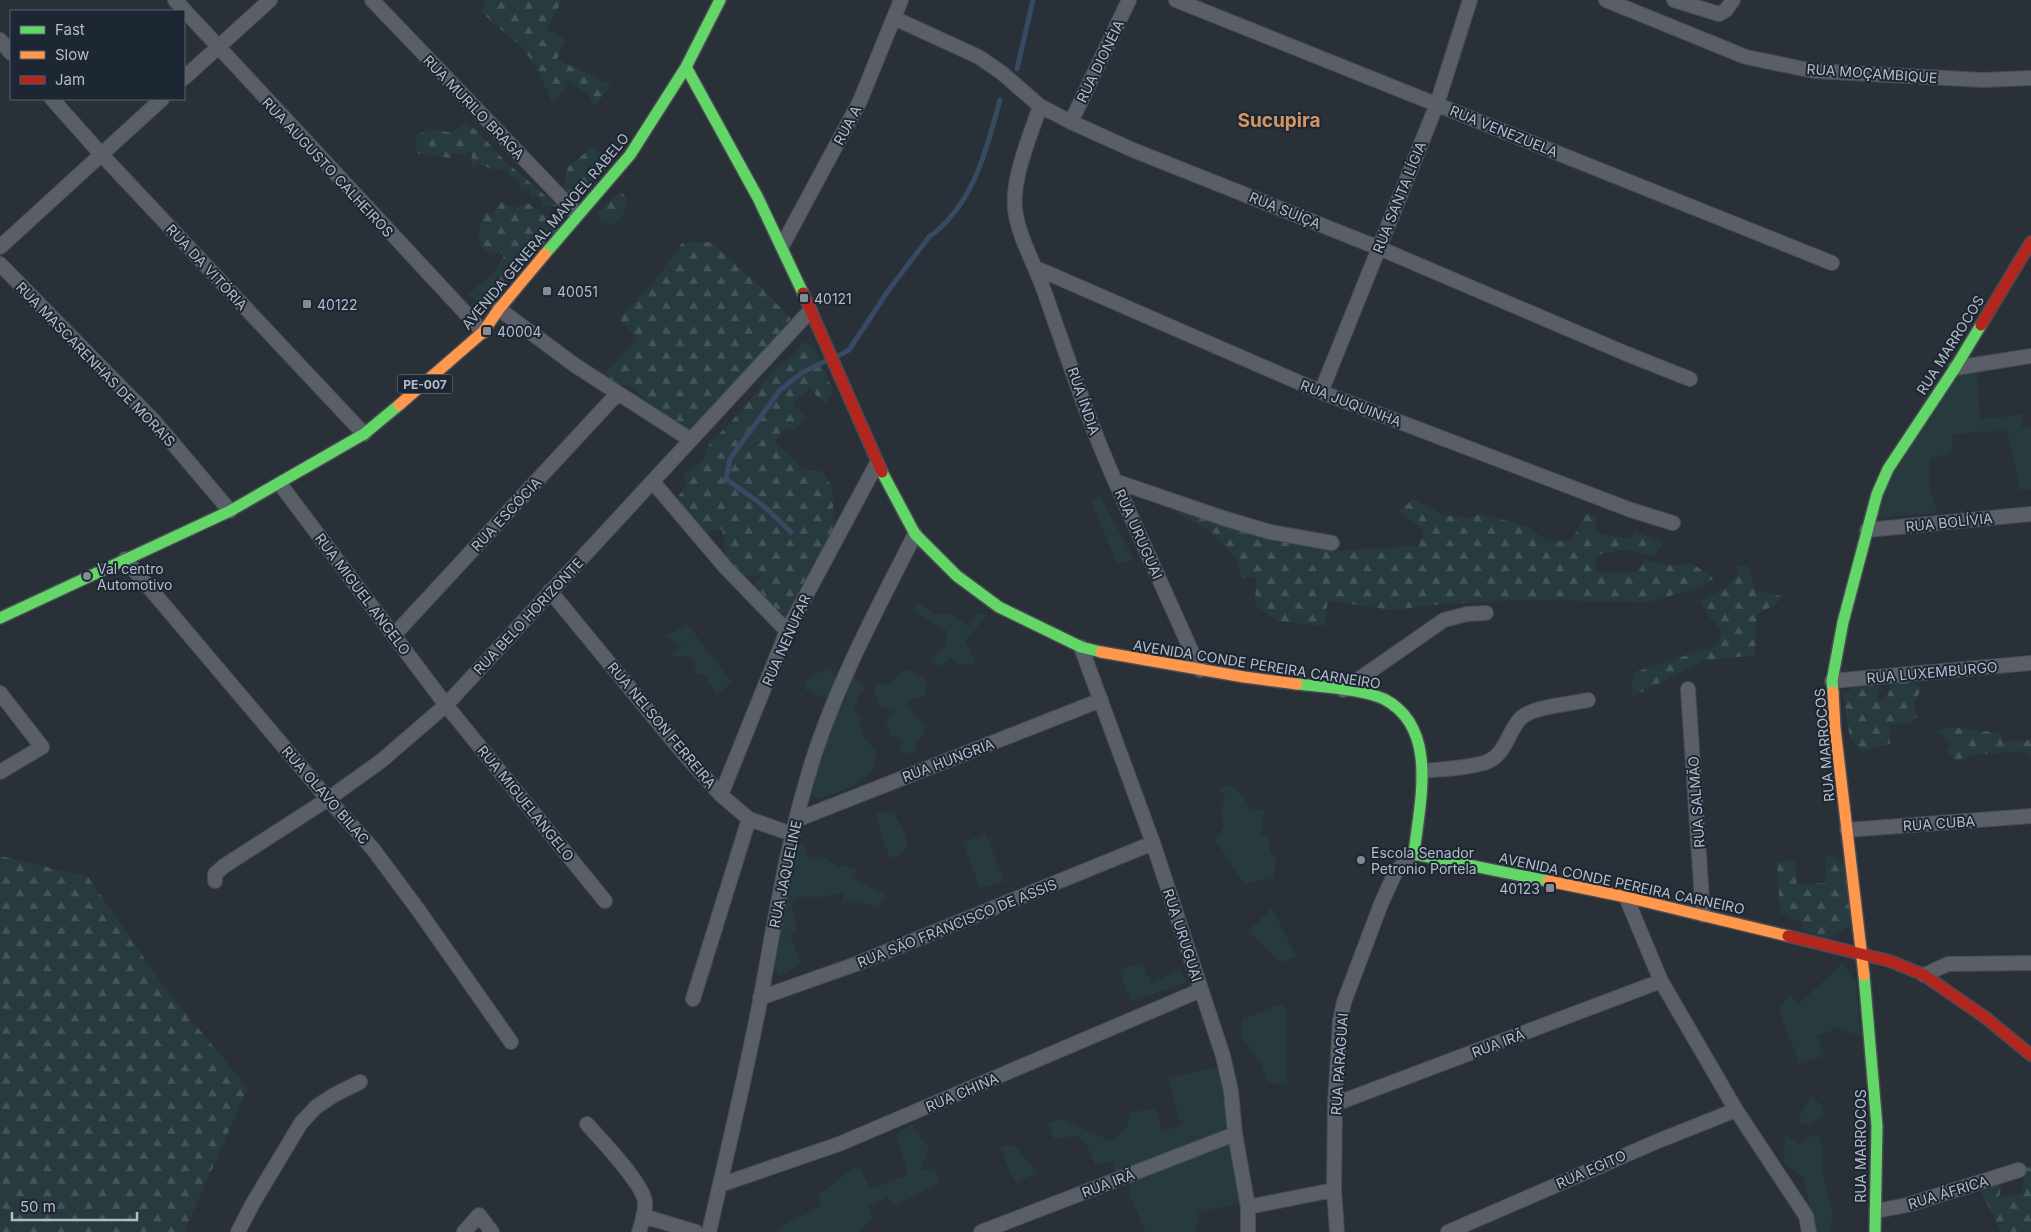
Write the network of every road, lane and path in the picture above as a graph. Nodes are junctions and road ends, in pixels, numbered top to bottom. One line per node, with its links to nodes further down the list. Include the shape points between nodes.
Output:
1 (175, 0): 12 (street, RUA AUGUSTO CALHEIROS)
2 (270, 0): 16 (street)
3 (720, 0): 20 (main road, AVENIDA GENERAL MANOEL RABELO / PE-007)
4 (901, 0): 14 (street, RUA A)
5 (1130, 0): 27 (street, RUA DIONÉIA)
6 (1176, 0): 25 (street, RUA VENEZUELA)
7 (1470, 0): 25 (street, RUA SANTA LÍGIA)
8 (1606, 0): 19 (street, RUA MOÇAMBIQUE)
9 (1674, 0): 10 (street, via 1719,14)
10 (1732, 0)
11 (375, 1): 29 (street, RUA MURILO BRAGA)
12 (184, 10)
13 (185, 11): 16 (street, RUA AUGUSTO CALHEIROS)
14 (894, 18): 26 (street, RUA SUÍÇA, via 979,57); 31 (street, RUA A, via 860,101)
15 (0, 40): 18 (street)
16 (218, 48): 21 (street); 39 (street, RUA AUGUSTO CALHEIROS)
17 (1758, 49): 19 (street)
18 (10, 52)
19 (1746, 58): 22 (street, RUA MOÇAMBIQUE, via 1814,71 1983,80)
20 (686, 67): 29 (main road, AVENIDA GENERAL MANOEL RABELO / PE-007, via 630,155); 31 (main road, AVENIDA CONDE PEREIRA CARNEIRO)
21 (185, 77)
22 (2031, 78)
23 (53, 100): 28 (street, RUA DA VITÓRIA)
24 (161, 100): 28 (street)
25 (1437, 104): 33 (street, RUA SANTA LÍGIA); 34 (street, RUA VENEZUELA)
26 (1040, 106): 27 (street, RUA SUÍÇA); 36 (street, RUA ÍNDIA, via 1015,192 1019,228)
27 (1071, 122): 33 (street, RUA SUÍÇA)
28 (101, 154): 32 (street); 45 (street, RUA DA VITÓRIA)
29 (577, 214): 37 (main road, AVENIDA GENERAL MANOEL RABELO / PE-007)
30 (2031, 242): 41 (main road, RUA MARROCOS)
31 (782, 246): 38 (main road, AVENIDA CONDE PEREIRA CARNEIRO)
32 (0, 247)
33 (1379, 248): 42 (street, RUA SUÍÇA); 43 (street, RUA SANTA LÍGIA)
34 (1832, 262)
35 (0, 264): 51 (street, RUA MASCARENHAS DE MORAIS, via 154,421)
36 (1036, 268): 43 (street, RUA JUQUINHA); 48 (street, RUA ÍNDIA, via 1087,414)
37 (499, 309): 39 (main road, AVENIDA GENERAL MANOEL RABELO / PE-007); 44 (street)
38 (810, 311): 46 (street, RUA BELO HORIZONTE); 47 (main road, AVENIDA CONDE PEREIRA CARNEIRO)
39 (483, 332): 45 (main road, AVENIDA GENERAL MANOEL RABELO / PE-007)
40 (2031, 356): 41 (street)
41 (1954, 368): 54 (main road, RUA MARROCOS, via 1888,469)
42 (1690, 379)
43 (1320, 392): 53 (street, RUA JUQUINHA)
44 (618, 394): 46 (street); 62 (street, RUA ESCÓCIA)
45 (364, 434): 50 (main road, AVENIDA GENERAL MANOEL RABELO / PE-007)
46 (691, 440): 49 (street, RUA BELO HORIZONTE)
47 (877, 463): 55 (main road, AVENIDA CONDE PEREIRA CARNEIRO); 61 (street, RUA NENUFAR)
48 (1114, 480): 56 (street, via 1270,532); 65 (street, RUA URUGUAI)
49 (653, 482): 58 (street, RUA BELO HORIZONTE); 61 (street, via 726,568)
50 (280, 484): 51 (main road, AVENIDA GENERAL MANOEL RABELO / PE-007); 62 (street, RUA MIGUEL ANGELO)
51 (230, 511): 57 (main road, AVENIDA GENERAL MANOEL RABELO / PE-007)
52 (2031, 514): 54 (street, RUA BOLÍVIA)
53 (1672, 523)
54 (1867, 530): 66 (main road, RUA MARROCOS, via 1843,622)
55 (915, 534): 63 (main road, AVENIDA CONDE PEREIRA CARNEIRO, via 957,576 999,607); 79 (street, RUA JAQUELINE, via 833,702 814,754)
56 (1332, 543)
57 (125, 559): 60 (main road, AVENIDA GENERAL MANOEL RABELO / PE-007); 76 (street, RUA OLAVO BILAC)
58 (550, 591): 72 (street, RUA BELO HORIZONTE); 75 (street, RUA NELSON FERREIRA)
59 (1486, 613): 68 (street, via 1444,620)
60 (0, 618)
61 (787, 632): 75 (street, RUA NENUFAR)
62 (394, 635): 72 (street, RUA MIGUEL ANGELO)
63 (1081, 647): 65 (main road, AVENIDA CONDE PEREIRA CARNEIRO); 70 (street, RUA URUGUAI)
64 (2031, 663): 66 (street, RUA LUXEMBURGO)
65 (1200, 670): 68 (main road, AVENIDA CONDE PEREIRA CARNEIRO)
66 (1832, 682): 80 (main road, RUA MARROCOS)
67 (1688, 689): 86 (street, RUA SALMÃO)
68 (1343, 690): 73 (main road, AVENIDA CONDE PEREIRA CARNEIRO, via 1383,699 1398,709 1418,739)
69 (0, 692): 74 (street, via 42,747)
70 (1101, 700): 79 (street, RUA HUNGRIA); 81 (street, RUA URUGUAI)
71 (1588, 700): 73 (street, via 1535,711 1522,717 1498,755 1488,761)
72 (446, 705): 76 (street, RUA BELO HORIZONTE, via 381,761); 85 (street, RUA MIGUELANGELO)
73 (1423, 771): 82 (main road, AVENIDA CONDE PEREIRA CARNEIRO)
74 (0, 772)
75 (721, 795): 78 (street, RUA NELSON FERREIRA)
76 (328, 799): 83 (street, RUA BELO HORIZONTE, via 224,866 215,874); 94 (street, RUA OLAVO BILAC, via 379,856)
77 (2031, 816): 80 (street, RUA CUBA)
78 (748, 819): 79 (street, RUA NELSON FERREIRA); 93 (street)
79 (794, 827): 92 (street, RUA JAQUELINE)
80 (1847, 830): 87 (main road, RUA MARROCOS)
81 (1153, 843): 91 (street, RUA URUGUAI); 92 (street, RUA SÃO FRANCISCO DE ASSIS, via 856,964)
82 (1414, 854): 84 (main road, AVENIDA CONDE PEREIRA CARNEIRO); 97 (street, RUA PARAGUAI, via 1396,871 1344,1002)
83 (215, 881)
84 (1626, 897): 86 (main road, AVENIDA CONDE PEREIRA CARNEIRO); 90 (street)
85 (605, 901)
86 (1703, 915): 87 (main road, AVENIDA CONDE PEREIRA CARNEIRO)
87 (1862, 953): 89 (main road, AVENIDA CONDE PEREIRA CARNEIRO); 105 (main road, RUA MARROCOS, via 1875,1087)
88 (2031, 963): 89 (street, via 1948,964)
89 (1924, 975): 95 (main road, AVENIDA CONDE PEREIRA CARNEIRO, via 1986,1018)
90 (1661, 981): 97 (street, RUA IRÃ); 98 (street)
91 (1201, 990): 100 (street, RUA URUGUAI, via 1223,1056 1231,1091); 102 (street, RUA CHINA, via 839,1144)
92 (760, 998): 102 (street, RUA JAQUELINE)
93 (694, 999)
94 (511, 1042)
95 (2031, 1056)
96 (360, 1082): 107 (street, via 322,1103 301,1123)
97 (1335, 1104): 103 (street, RUA PARAGUAI)
98 (1736, 1110): 116 (street, RUA EGITO); 117 (street, via 1806,1216)
99 (587, 1124): 106 (street, via 638,1187 645,1203)
100 (1235, 1134): 104 (street, RUA URUGUAI); 113 (street, RUA IRÃ)
101 (2019, 1170): 105 (street, RUA ÁFRICA, via 1907,1205)
102 (720, 1185): 112 (street, RUA JAQUELINE)
103 (1334, 1190): 104 (street); 115 (street, RUA PARAGUAI)
104 (1248, 1207): 114 (street, RUA URUGUAI)
105 (1876, 1211): 118 (main road, RUA MARROCOS)
106 (643, 1216): 110 (street); 111 (street)
107 (238, 1232)
108 (464, 1232): 109 (street, via 479,1215)
109 (492, 1232)
110 (639, 1232)
111 (696, 1232)
112 (709, 1232)
113 (981, 1232)
114 (1248, 1232)
115 (1337, 1232)
116 (1448, 1232)
117 (1809, 1232)
118 (1876, 1232)

